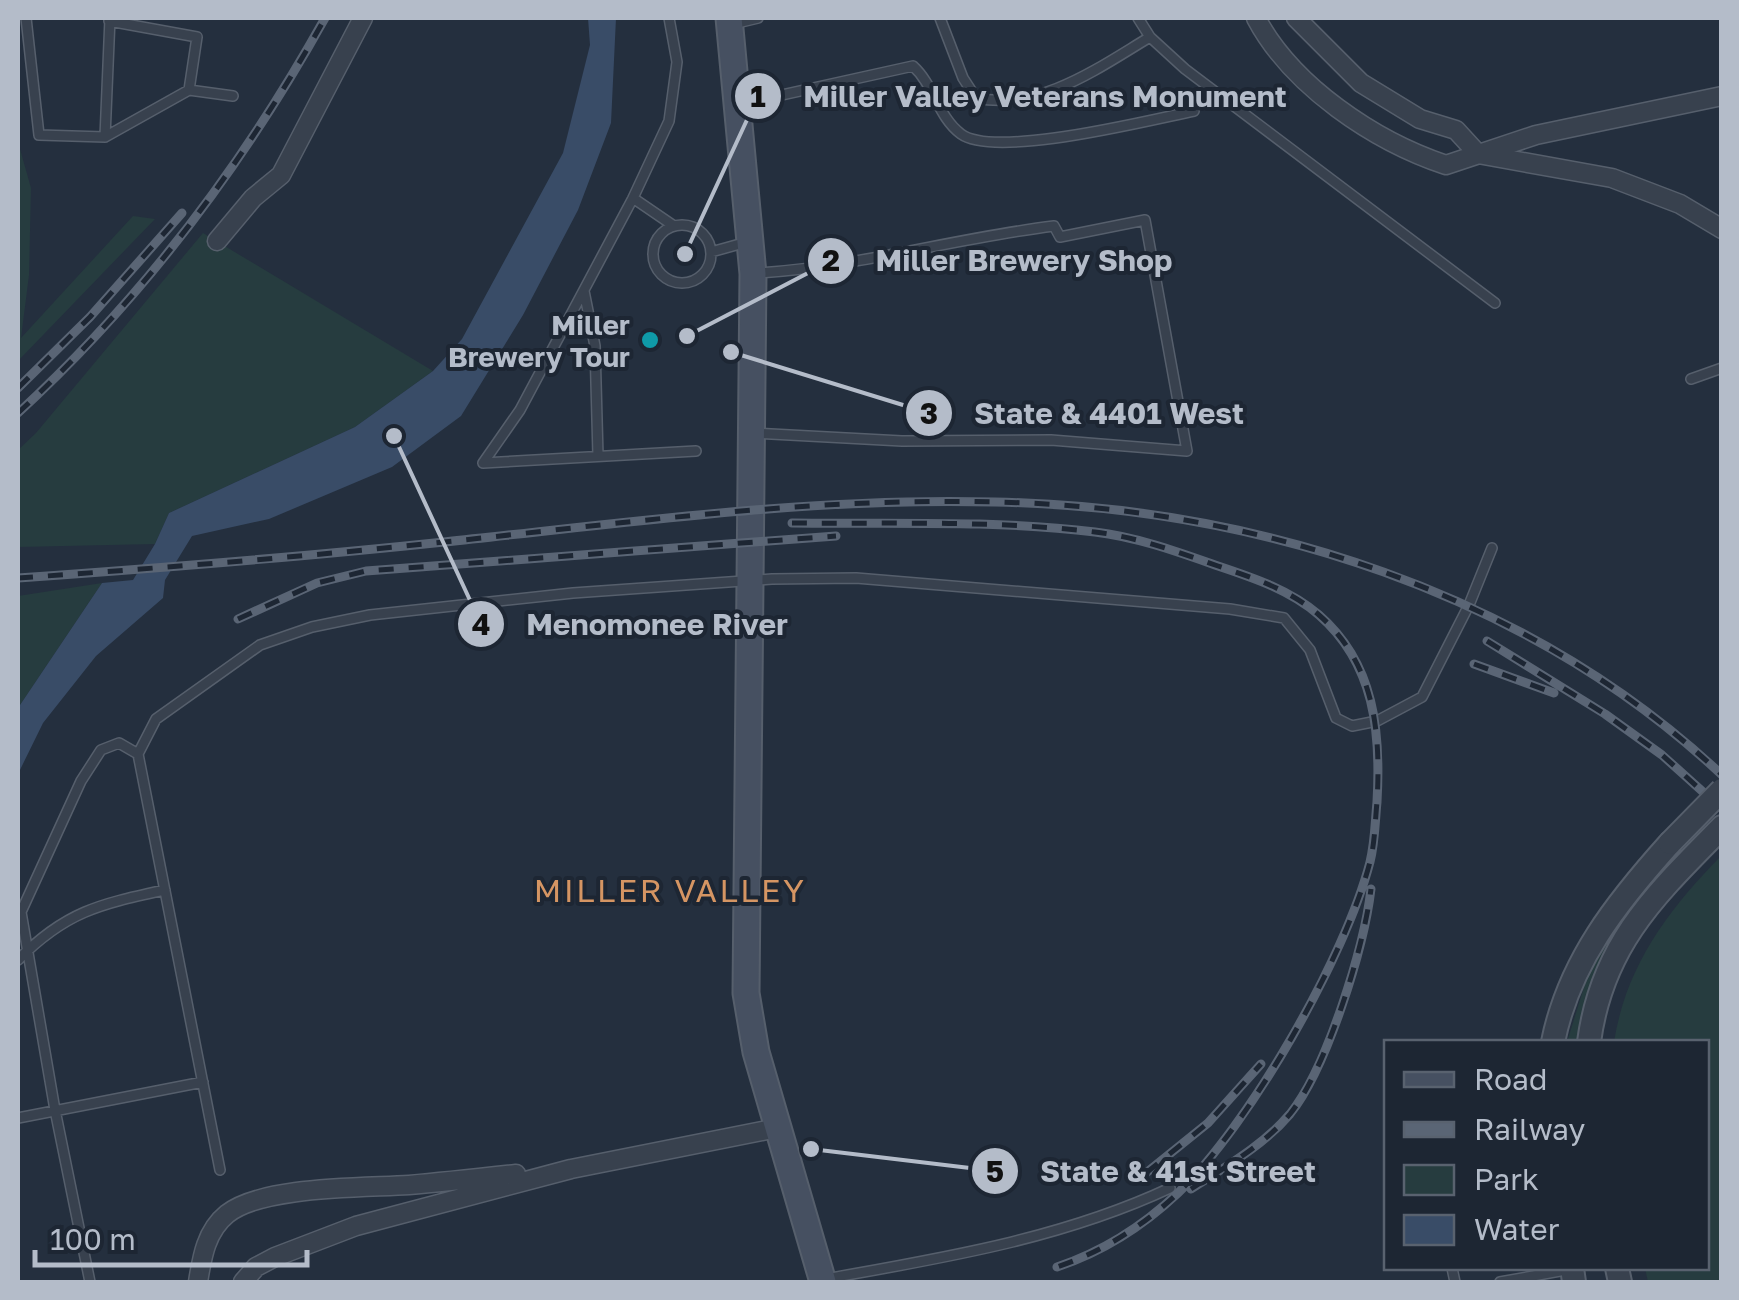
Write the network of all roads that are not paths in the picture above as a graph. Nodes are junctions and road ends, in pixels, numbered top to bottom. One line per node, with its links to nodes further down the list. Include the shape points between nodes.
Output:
1 (26, 18): 17 (lane, via 40,134)
2 (364, 18): 22 (street, via 282,175)
3 (669, 18): 19 (lane, via 676,62 669,121)
4 (758, 18): 10 (lane)
5 (940, 18): 11 (lane, via 976,98 999,102 1056,89)
6 (1138, 18): 11 (lane)
7 (1256, 18): 18 (street, via 1304,79 1361,124 1446,165)
8 (1296, 18): 18 (street, via 1361,83 1420,119 1456,130)
9 (109, 20): 12 (lane, via 197,37); 17 (lane)
10 (730, 21): 15 (main road)
11 (1150, 37): 27 (lane)
12 (190, 90): 13 (lane); 17 (lane)
13 (233, 96)
14 (1722, 96): 18 (street, via 1536,135)
15 (738, 104): 16 (lane, via 913,66 959,133 975,142 1020,143); 23 (main road)
16 (1194, 111)
17 (106, 136)
18 (1478, 154): 21 (street, via 1620,180)
19 (633, 198): 20 (lane); 26 (lane)
20 (674, 226): 24 (lane, via 699,230); 24 (lane, via 654,247 662,275 690,282 707,270)
21 (1722, 229)
22 (217, 241)
23 (750, 242): 24 (lane); 25 (main road)
24 (711, 252)
25 (753, 274): 30 (main road); 30 (lane, via 1054,226 1060,237 1145,220 1188,451 1051,440)
26 (584, 291): 32 (lane, via 595,346); 32 (lane, via 520,410 483,463)
27 (1494, 303)
28 (1722, 368): 29 (lane)
29 (1691, 379)
30 (751, 433): 34 (main road)
31 (696, 450): 32 (lane)
32 (598, 456)
33 (1492, 548): 34 (lane, via 1422,697 1352,726 1336,718 1310,650 1284,618 860,578)
34 (750, 580): 35 (lane, via 434,606 312,627 260,644 234,662 156,719); 46 (main road, via 746,993)
35 (138, 754): 38 (lane); 39 (lane, via 119,742 101,750 81,781 21,912)
36 (1722, 790): 41 (street, bridge, via 1624,894 1595,936)
37 (1722, 827): 42 (street, via 1620,942)
38 (165, 890): 39 (lane, via 69,917); 43 (lane)
39 (26, 951): 40 (lane); 44 (lane)
40 (18, 960)
41 (1555, 1040)
42 (1589, 1040)
43 (203, 1082): 44 (lane); 48 (lane)
44 (55, 1110): 45 (lane); 53 (lane)
45 (18, 1118)
46 (776, 1128): 47 (street); 52 (main road)
47 (572, 1169): 54 (street, via 264,1197 239,1206 211,1232); 55 (street, via 356,1226 274,1256)
48 (220, 1170)
49 (1170, 1188): 52 (lane, via 1060,1230)
50 (1565, 1270): 51 (lane)
51 (1522, 1280): 56 (lane)
52 (822, 1281)
53 (90, 1282)
54 (198, 1282)
55 (243, 1282)
56 (1500, 1282)

